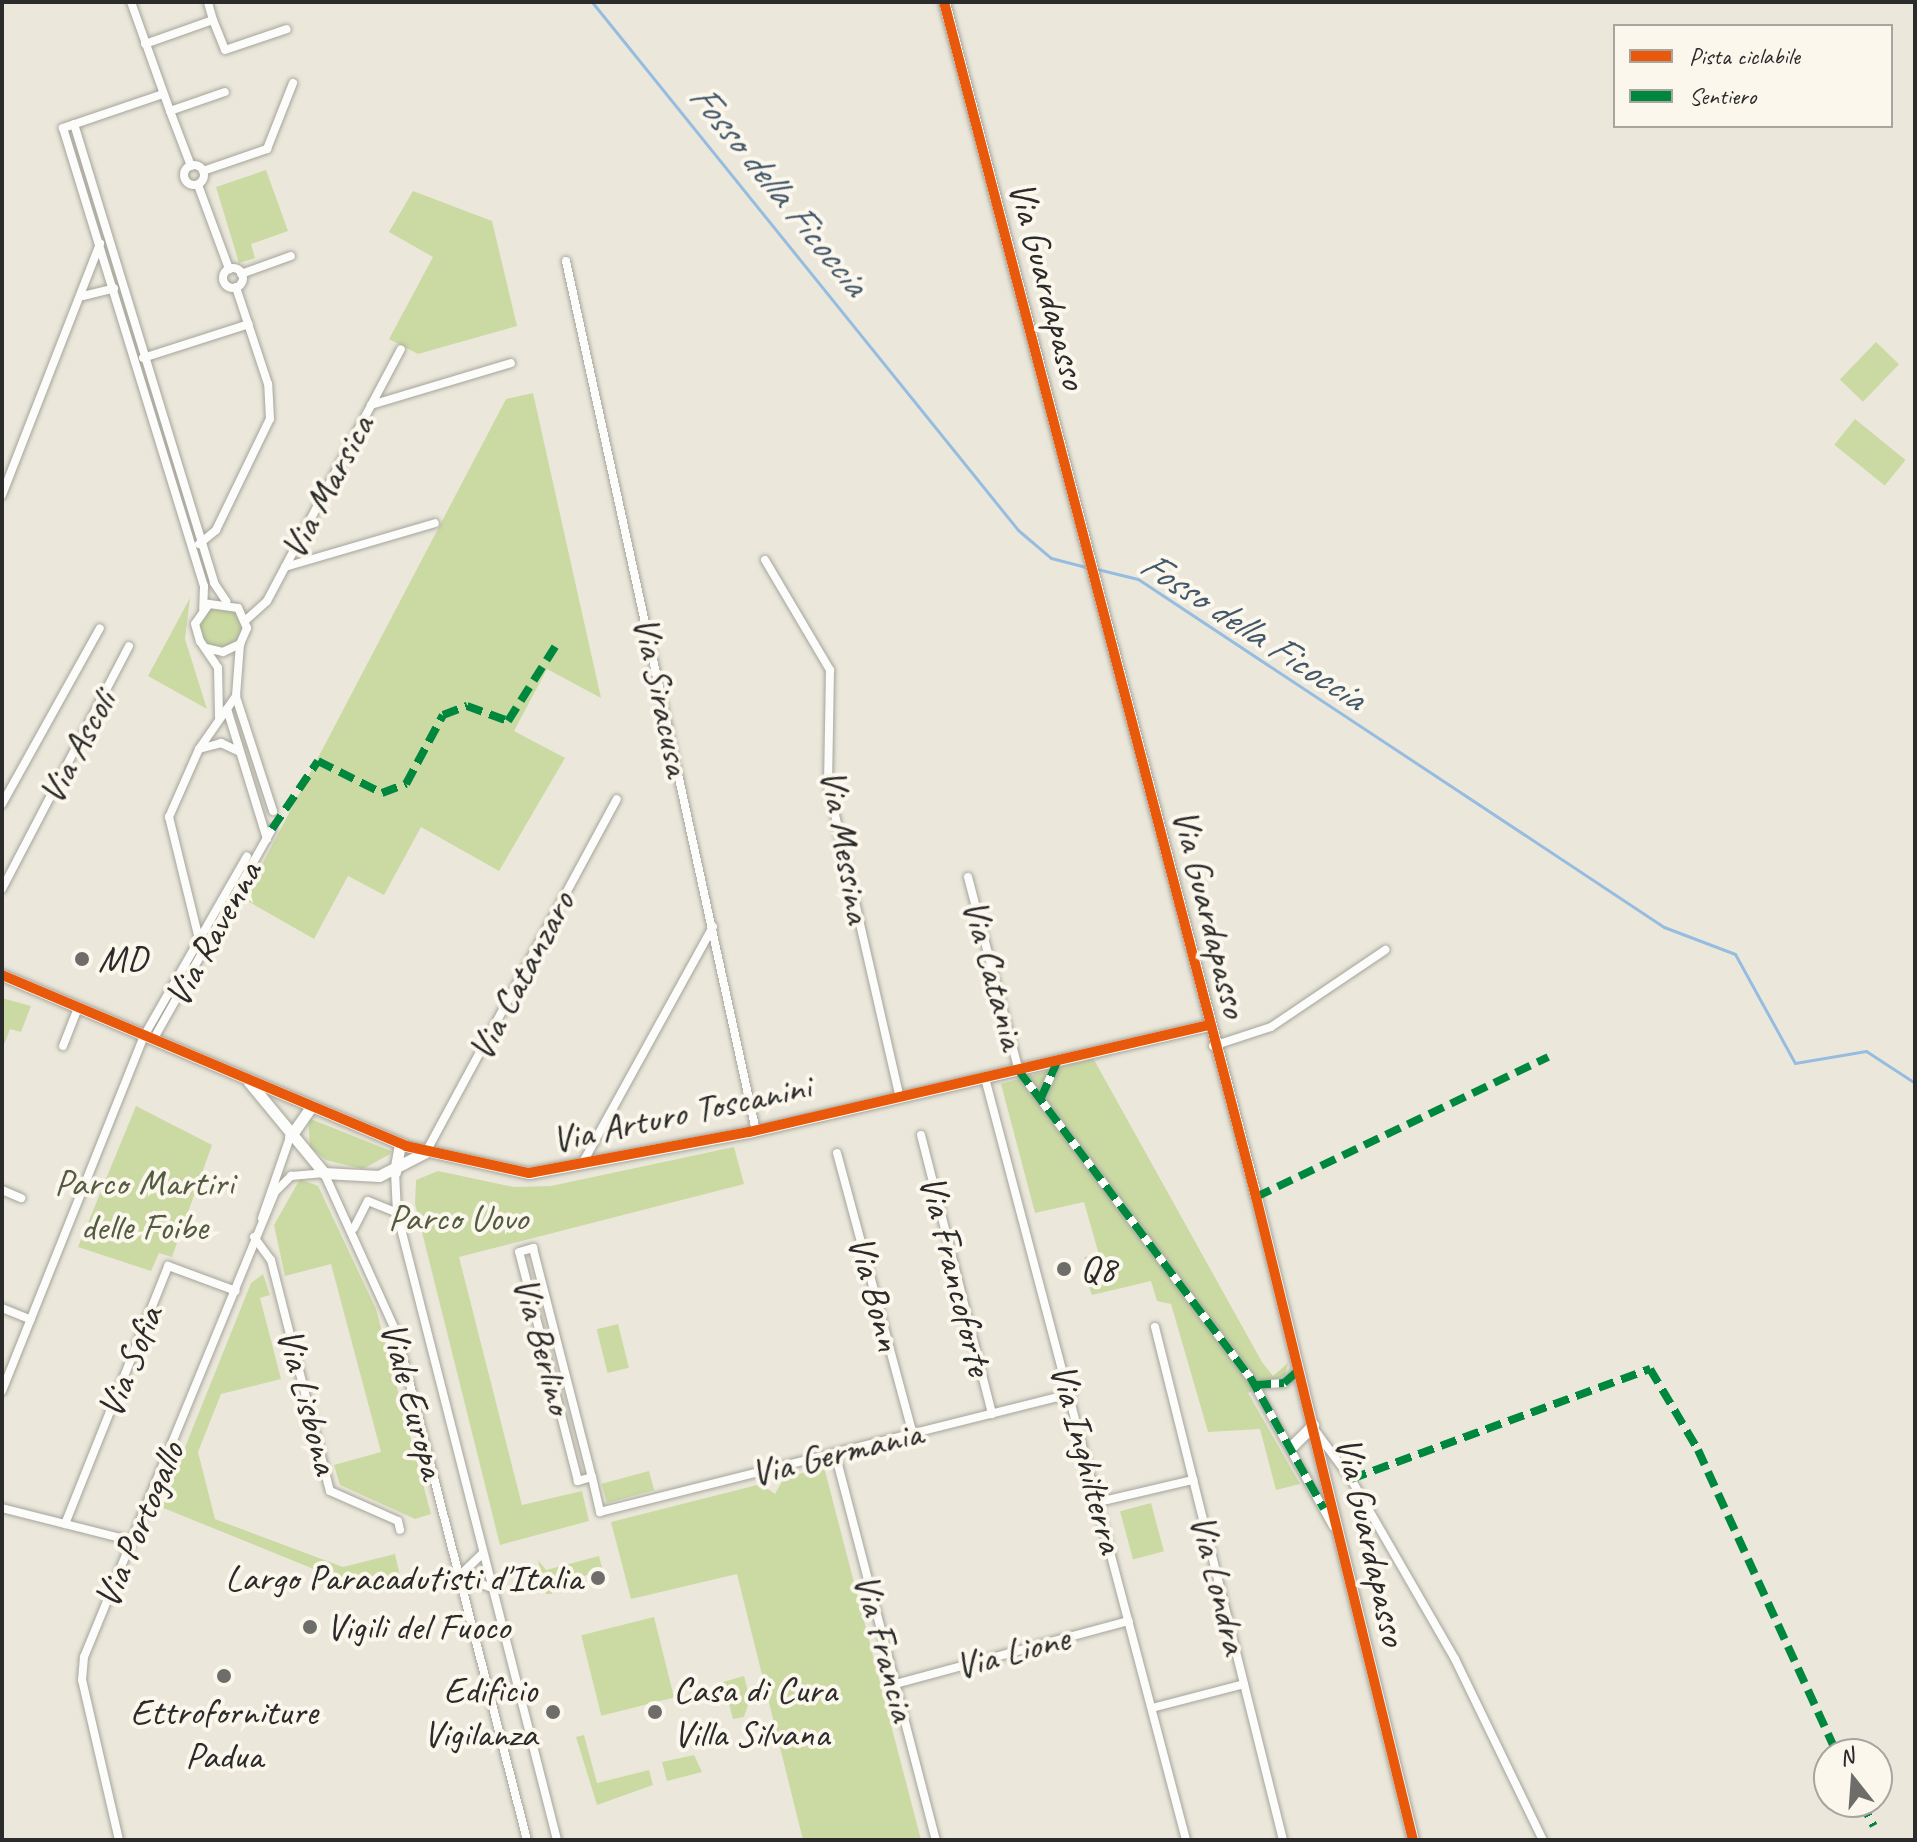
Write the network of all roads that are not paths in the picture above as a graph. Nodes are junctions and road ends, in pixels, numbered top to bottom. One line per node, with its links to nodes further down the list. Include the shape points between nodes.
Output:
1 (131, 2): 6 (street)
2 (208, 2): 4 (street)
3 (944, 2): 61 (street, Via Guardapasso)
4 (213, 20): 5 (street, via 225,50); 6 (street)
5 (287, 29)
6 (145, 44): 9 (street)
7 (293, 83): 13 (street, via 267,149)
8 (225, 92): 10 (street)
9 (163, 94): 10 (street); 11 (street)
10 (170, 111): 12 (street)
11 (74, 124): 15 (street, via 63,128); 25 (street)
12 (191, 166): 13 (street); 14 (street, via 185,179)
13 (203, 171): 14 (street)
14 (198, 185): 18 (street)
15 (100, 243): 21 (street); 22 (street)
16 (291, 256): 19 (street)
17 (566, 261): 56 (street, Via Siracusa)
18 (229, 269): 19 (street); 20 (street, via 223,282)
19 (241, 274): 20 (street)
20 (236, 287): 23 (street)
21 (114, 288): 22 (street); 25 (street)
22 (82, 296): 28 (street)
23 (249, 324): 25 (street); 30 (street, via 270,419 216,530)
24 (401, 349): 27 (street, Via Marsica)
25 (142, 358): 30 (street); 31 (street)
26 (511, 363): 27 (street)
27 (371, 405): 33 (street, Via Marsica)
28 (2, 495)
29 (435, 523): 33 (street)
30 (201, 543): 31 (street); 34 (street)
31 (192, 548): 35 (street)
32 (765, 560): 69 (street, Via Messina, via 830,670 828,784)
33 (285, 567): 36 (street, Via Marsica, via 264,605)
34 (226, 601): 35 (street); 36 (street)
35 (203, 609): 40 (street, via 196,633)
36 (246, 620): 38 (street)
37 (100, 628): 49 (street)
38 (240, 644): 40 (street, via 223,652); 41 (street)
39 (129, 646): 55 (street, Via Ascoli)
40 (206, 648): 43 (street, via 222,689)
41 (236, 696): 42 (street); 46 (street)
42 (227, 709): 43 (street); 45 (street)
43 (219, 718): 44 (street)
44 (199, 749): 45 (street, via 227,744); 57 (street, via 169,817)
45 (241, 755): 47 (street)
46 (267, 790): 47 (street); 50 (street)
47 (253, 794): 52 (street)
48 (617, 799): 76 (street, Via Catanzaro)
49 (2, 804)
50 (273, 811)
51 (272, 829): 52 (street, Via Ravenna)
52 (267, 839): 62 (street, Via Ravenna)
53 (247, 856): 57 (street)
54 (968, 877): 66 (street, Via Catania)
55 (2, 889)
56 (713, 926): 72 (street, Via Siracusa); 78 (street)
57 (199, 939): 62 (street)
58 (1385, 950): 64 (street, via 1265,1031)
59 (2, 975): 60 (street, Via Arturo Toscanini)
60 (78, 1008): 62 (street, Via Arturo Toscanini); 63 (street)
61 (1207, 1025): 64 (street, Via Guardapasso); 65 (street, Via Arturo Toscanini)
62 (148, 1038): 68 (street, Via Arturo Toscanini); 89 (street)
63 (63, 1046)
64 (1213, 1046): 91 (street, Via Guardapasso)
65 (1057, 1062): 66 (street, Via Arturo Toscanini); 70 (street)
66 (1019, 1071): 67 (street, Via Arturo Toscanini); 70 (street)
67 (985, 1078): 69 (street, Via Arturo Toscanini); 94 (street, Via Inghilterra)
68 (247, 1079): 71 (street, Via Arturo Toscanini); 74 (street)
69 (900, 1098): 72 (street, Via Arturo Toscanini)
70 (1041, 1098): 92 (street)
71 (312, 1106): 74 (street); 75 (street, Via Arturo Toscanini)
72 (756, 1131): 78 (street, Via Arturo Toscanini)
73 (921, 1135): 95 (street, Via Francoforte)
74 (290, 1137): 80 (street); 84 (street, Via Portogallo)
75 (400, 1143): 76 (street, Via Arturo Toscanini); 79 (street)
76 (426, 1152): 78 (street, Via Arturo Toscanini, via 509,1171); 79 (street)
77 (837, 1153): 97 (street, Via Bonn)
78 (579, 1169)
79 (395, 1172): 80 (street, via 362,1178); 83 (street, Viale Europa)
80 (324, 1173): 84 (street, Via Portogallo, via 286,1179); 85 (street, Viale Europa)
81 (2, 1190): 82 (street)
82 (21, 1198)
83 (397, 1213): 85 (street, via 368,1201); 109 (street, Viale Europa)
84 (262, 1219): 86 (street, Via Portogallo)
85 (354, 1228): 110 (street, Viale Europa, via 397,1334)
86 (254, 1237): 87 (street, Via Portogallo); 106 (street, Via Lisbona, via 271,1260 330,1491 398,1521)
87 (236, 1291): 105 (street, Via Sofia, via 168,1266); 108 (street, Via Portogallo)
88 (2, 1308): 89 (street)
89 (31, 1320): 93 (street)
90 (1155, 1327): 101 (street, Via Londra)
91 (1299, 1370): 92 (street, via 1284,1383); 96 (street, Via Guardapasso)
92 (1255, 1385): 98 (street)
93 (2, 1391)
94 (1071, 1394): 95 (street, Via Germania); 102 (street, Via Inghilterra)
95 (992, 1414): 97 (street, Via Germania)
96 (1313, 1427): 98 (street); 107 (street, Via Guardapasso); 123 (street, via 1351,1479 1455,1659)
97 (913, 1434): 99 (street, Via Germania)
98 (1292, 1446): 107 (street)
99 (835, 1453): 104 (street, Via Germania); 113 (street, Via Francia)
100 (592, 1477): 100 (street, Via Berlino, via 533,1248 519,1252 578,1481); 104 (street, Via Berlino)
101 (1193, 1480): 102 (street); 114 (street, Via Londra)
102 (1099, 1502): 112 (street, Via Inghilterra)
103 (2, 1508): 105 (street)
104 (600, 1512)
105 (65, 1524): 108 (street)
106 (400, 1530)
107 (1335, 1530): 122 (street, Via Guardapasso)
108 (132, 1541): 116 (street, Via Portogallo, via 81,1670)
109 (482, 1554): 110 (street); 111 (street, Viale Europa)
110 (459, 1576): 111 (street); 117 (street, Viale Europa)
111 (490, 1587): 118 (street, Viale Europa)
112 (1129, 1621): 113 (street, Via Lione); 115 (street, Via Inghilterra)
113 (895, 1684): 119 (street, Via Francia)
114 (1244, 1684): 115 (street); 121 (street, Via Londra)
115 (1152, 1708): 120 (street, Via Inghilterra)
116 (119, 1840)
117 (527, 1840)
118 (557, 1840)
119 (936, 1840)
120 (1186, 1840)
121 (1283, 1840)
122 (1413, 1840)
123 (1543, 1840)

